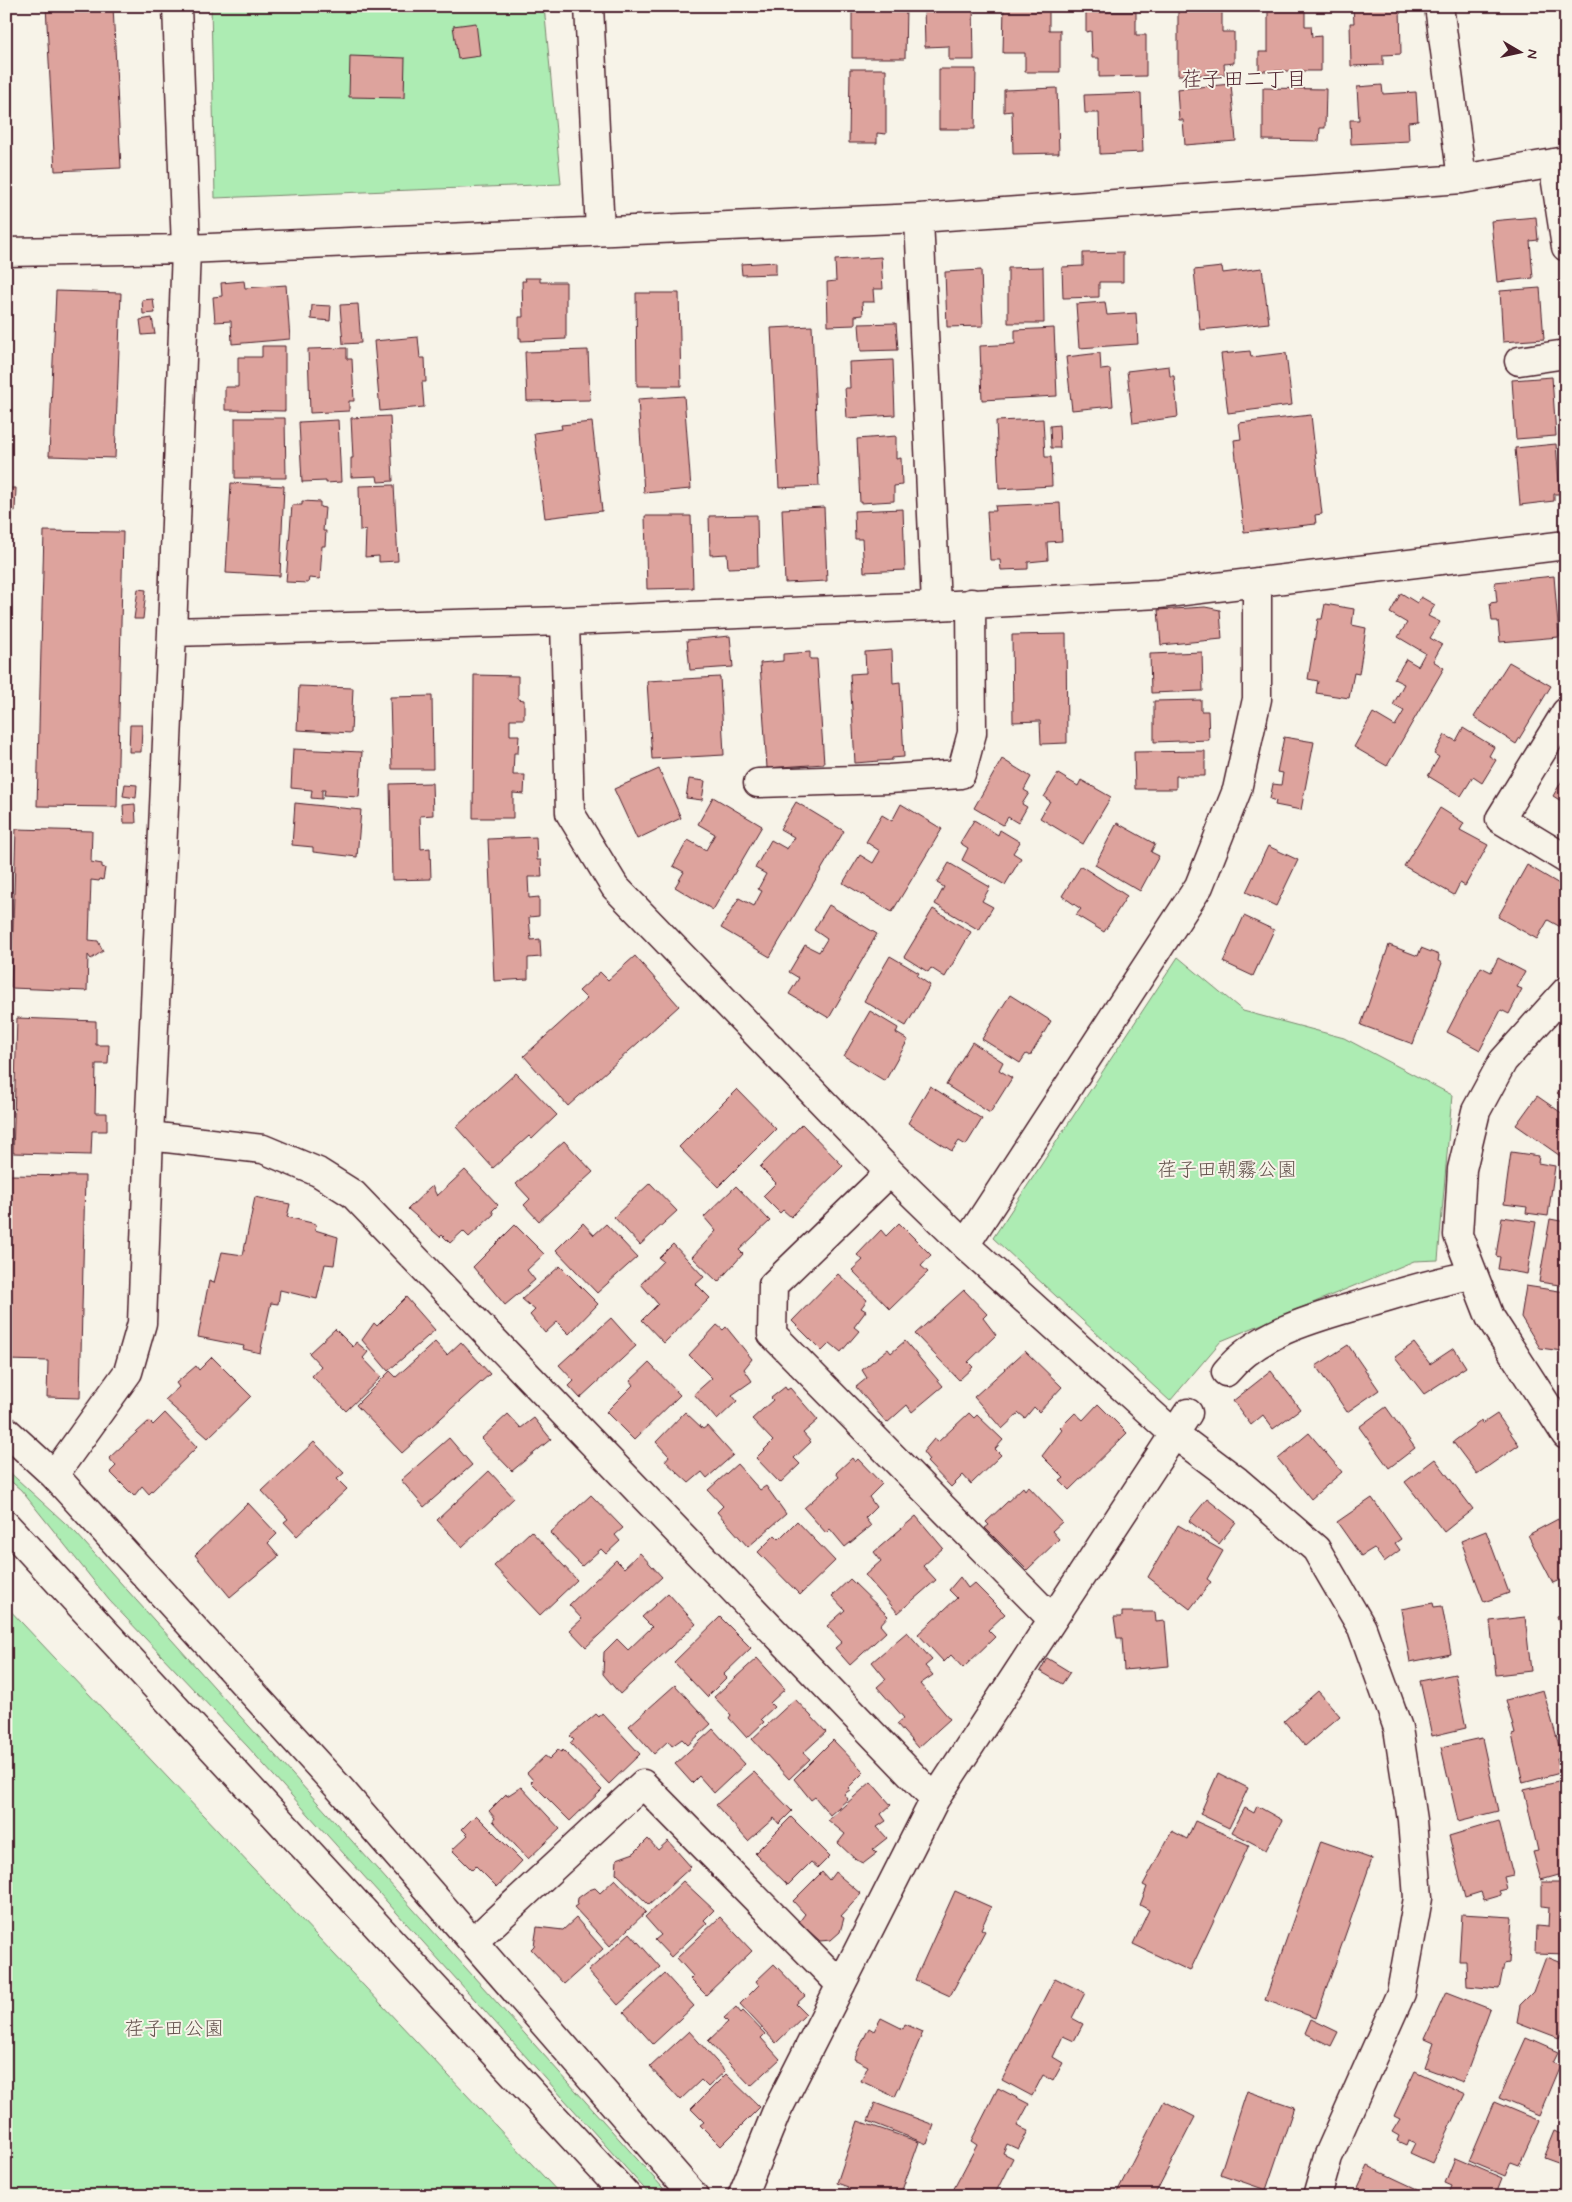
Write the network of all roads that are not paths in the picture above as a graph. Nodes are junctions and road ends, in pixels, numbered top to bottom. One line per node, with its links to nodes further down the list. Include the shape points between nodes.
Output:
1 (177, 6): 9 (street)
2 (590, 6): 7 (street)
3 (1439, 6): 5 (street)
4 (1559, 162): 5 (street); 8 (street)
5 (1462, 179): 6 (street)
6 (919, 218): 7 (street); 16 (street)
7 (600, 231): 9 (street)
8 (1566, 247)
9 (186, 249): 10 (street); 18 (street)
10 (6, 252)
11 (1566, 354): 12 (street)
12 (1519, 361)
13 (1566, 545): 14 (street)
14 (1257, 582): 15 (street, via 1159,594); 25 (street, via 1257,699 1237,790 1199,886)
15 (971, 603): 16 (street); 20 (street, via 972,734 961,774 889,780)
16 (936, 606): 17 (street)
17 (565, 620): 18 (street); 24 (street, via 570,812 615,886)
18 (172, 632): 23 (street)
19 (1566, 712): 21 (street, via 1500,819)
20 (758, 783)
21 (1566, 859)
22 (1566, 992): 26 (street, via 1503,1061 1476,1111 1462,1169 1458,1235)
23 (148, 1136): 31 (street, via 142,1323 128,1372); 34 (street, via 263,1149 318,1172 353,1194)
24 (890, 1172): 25 (street); 33 (street, via 774,1285 772,1334)
25 (965, 1245): 28 (street)
26 (1473, 1275): 27 (street, via 1440,1280 1294,1325 1240,1355); 30 (street, via 1490,1317)
27 (1226, 1372)
28 (1181, 1423): 33 (street); 40 (street, via 1237,1482 1316,1549 1362,1628 1398,1728 1412,1820 1418,1898 1401,1993 1328,2157)
29 (6, 1431): 31 (street)
30 (1566, 1435)
31 (54, 1475): 35 (street, via 340,1790)
32 (6, 1525): 37 (street)
33 (1052, 1619): 34 (street)
34 (935, 1800): 36 (street)
35 (473, 1942): 36 (street, via 643,1784); 38 (street)
36 (842, 1985): 39 (street, via 776,2113)
37 (627, 2196)
38 (694, 2196)
39 (742, 2196)
40 (1317, 2196)

